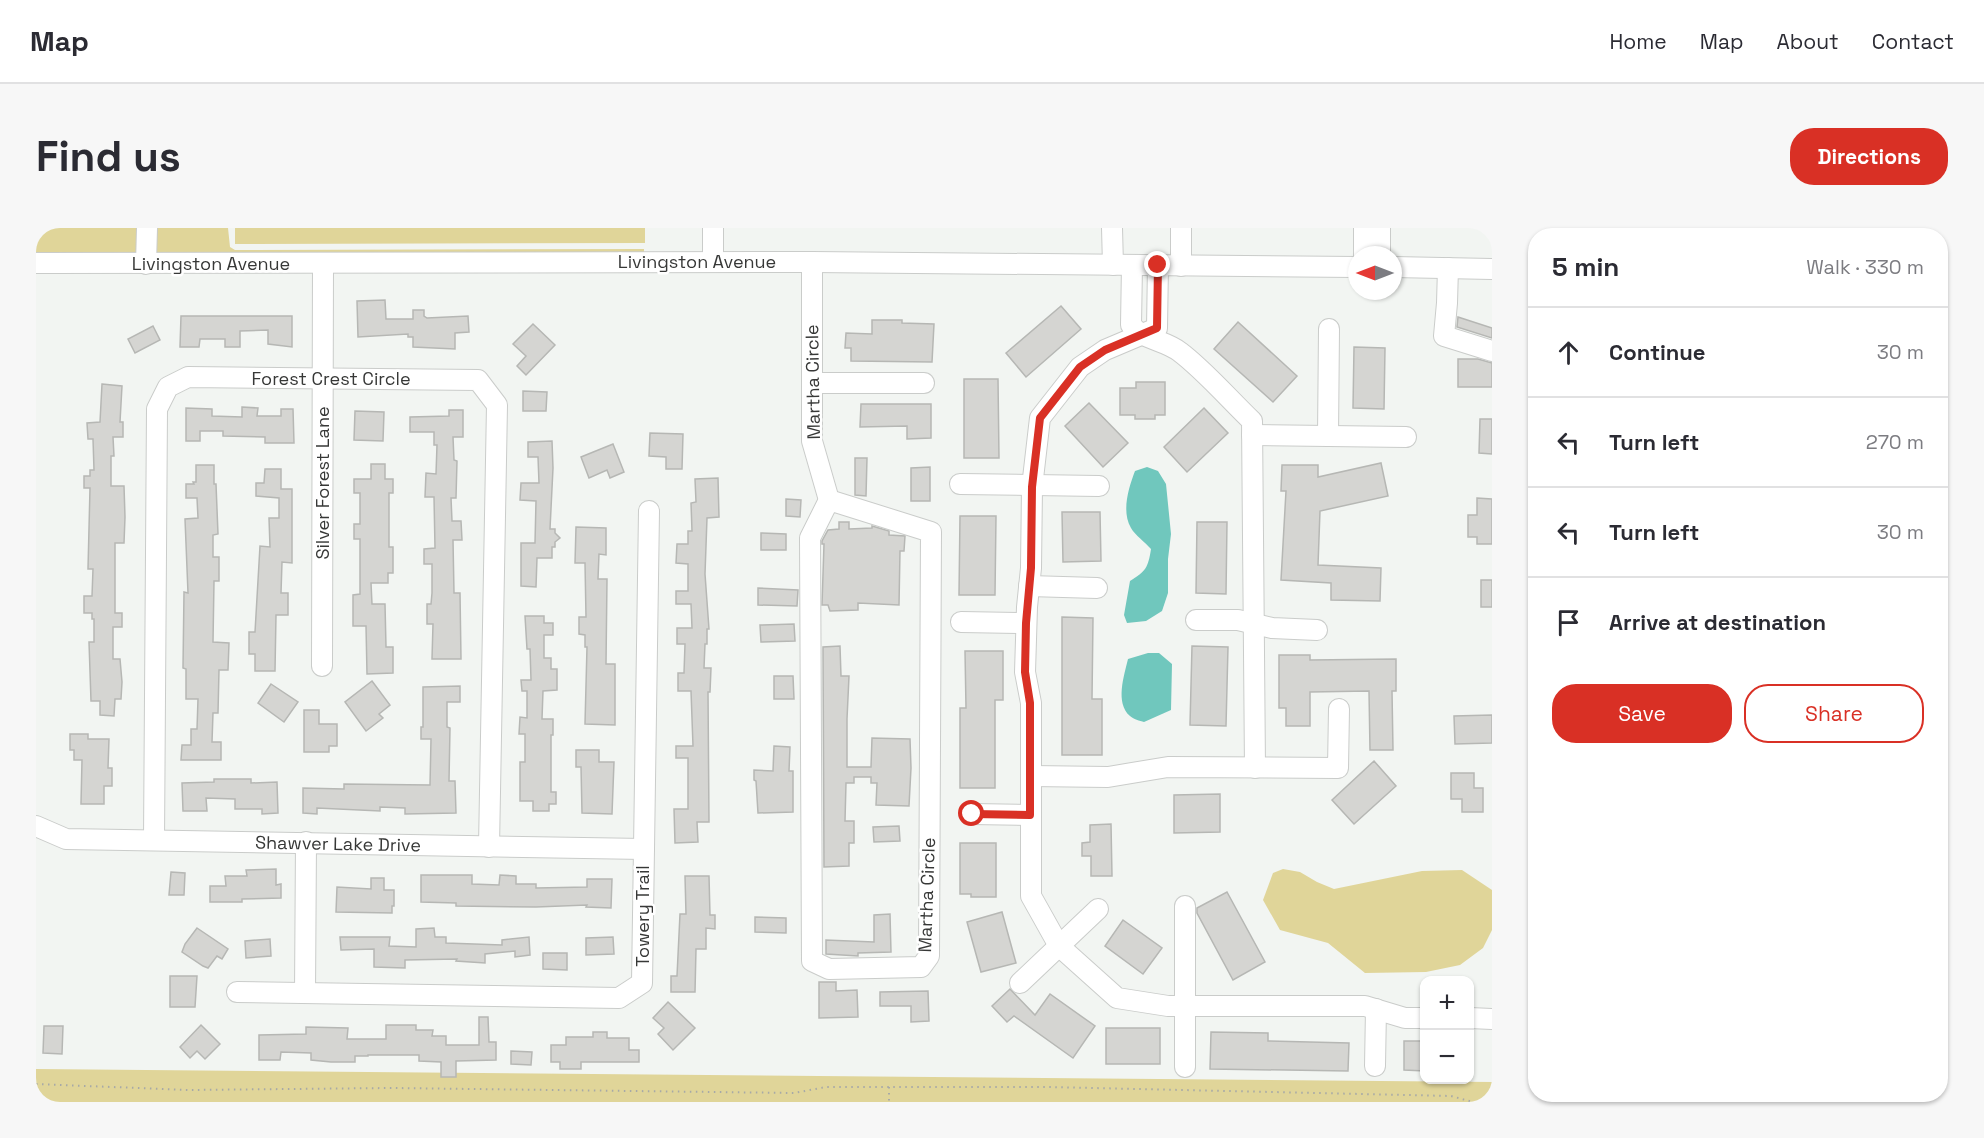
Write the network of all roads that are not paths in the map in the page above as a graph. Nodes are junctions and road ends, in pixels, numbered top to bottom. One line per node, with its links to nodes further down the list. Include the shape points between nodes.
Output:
1 (147, 228): 12 (street)
2 (713, 228): 9 (street)
3 (1112, 228): 14 (street)
4 (1181, 228): 16 (street)
5 (1364, 228): 7 (street)
6 (1380, 228): 8 (street)
7 (1364, 246)
8 (1380, 246)
9 (713, 262): 10 (street, Livingston Avenue); 13 (street, Livingston Avenue)
10 (812, 262): 14 (street, Livingston Avenue); 25 (street, Martha Circle)
11 (36, 263): 12 (street, Livingston Avenue)
12 (147, 264): 13 (street, Livingston Avenue)
13 (324, 264): 24 (street, Silver Forest Lane)
14 (1123, 265): 15 (street, Livingston Avenue); 22 (street, via 1131,325)
15 (1158, 265): 16 (street, Livingston Avenue); 22 (street, via 1157,328)
16 (1181, 266): 17 (street, Livingston Avenue)
17 (1348, 267)
18 (1402, 267): 19 (street)
19 (1448, 268): 20 (street); 23 (street, via 1444,336)
20 (1492, 269)
21 (1329, 329): 28 (street)
22 (1143, 335): 27 (street, via 1179,351 1252,421); 32 (street, via 1105,350 1080,367 1040,418)
23 (1492, 351)
24 (323, 380): 42 (street, Silver Forest Lane); 49 (street, Forest Crest Circle, via 188,377 168,387 158,409); 51 (street, Forest Crest Circle, via 478,380 497,405)
25 (812, 383): 26 (street); 33 (street, Martha Circle, via 812,441)
26 (924, 383)
27 (1252, 435): 28 (street); 40 (street)
28 (1328, 436): 29 (street)
29 (1406, 437)
30 (960, 484): 32 (street)
31 (1099, 486): 32 (street)
32 (1032, 487): 35 (street)
33 (829, 500): 33 (street, Martha Circle, via 810,538 812,961 829,969 921,967 929,956 931,532)
34 (649, 511): 52 (street, Towery Trail)
35 (1029, 586): 36 (street); 39 (street)
36 (1097, 588)
37 (1196, 620): 40 (street)
38 (961, 622): 39 (street)
39 (1026, 623): 45 (street)
40 (1254, 624): 41 (street); 44 (street)
41 (1317, 630)
42 (322, 666)
43 (1338, 709): 44 (street, via 1338,768)
44 (1255, 768): 45 (street, via 1168,767 1108,777)
45 (1030, 776): 47 (street)
46 (972, 814): 47 (street)
47 (1030, 815): 55 (street, via 1030,896)
48 (36, 826): 49 (street, Shawver Lake Drive, via 66,839)
49 (154, 840): 50 (street, Shawver Lake Drive)
50 (306, 842): 51 (street, Shawver Lake Drive); 58 (street)
51 (489, 847): 52 (street, Shawver Lake Drive)
52 (644, 849): 58 (street, Towery Trail, via 642,983 619,998)
53 (1185, 906): 59 (street)
54 (1098, 909): 55 (street)
55 (1059, 946): 56 (street); 59 (street, via 1117,998)
56 (1020, 983)
57 (237, 992): 58 (street, Towery Trail)
58 (305, 993)
59 (1185, 1006): 60 (street); 65 (street)
60 (1376, 1009): 61 (street); 64 (street)
61 (1420, 1018)
62 (1474, 1018): 63 (street)
63 (1492, 1019)
64 (1375, 1066)
65 (1185, 1067)

